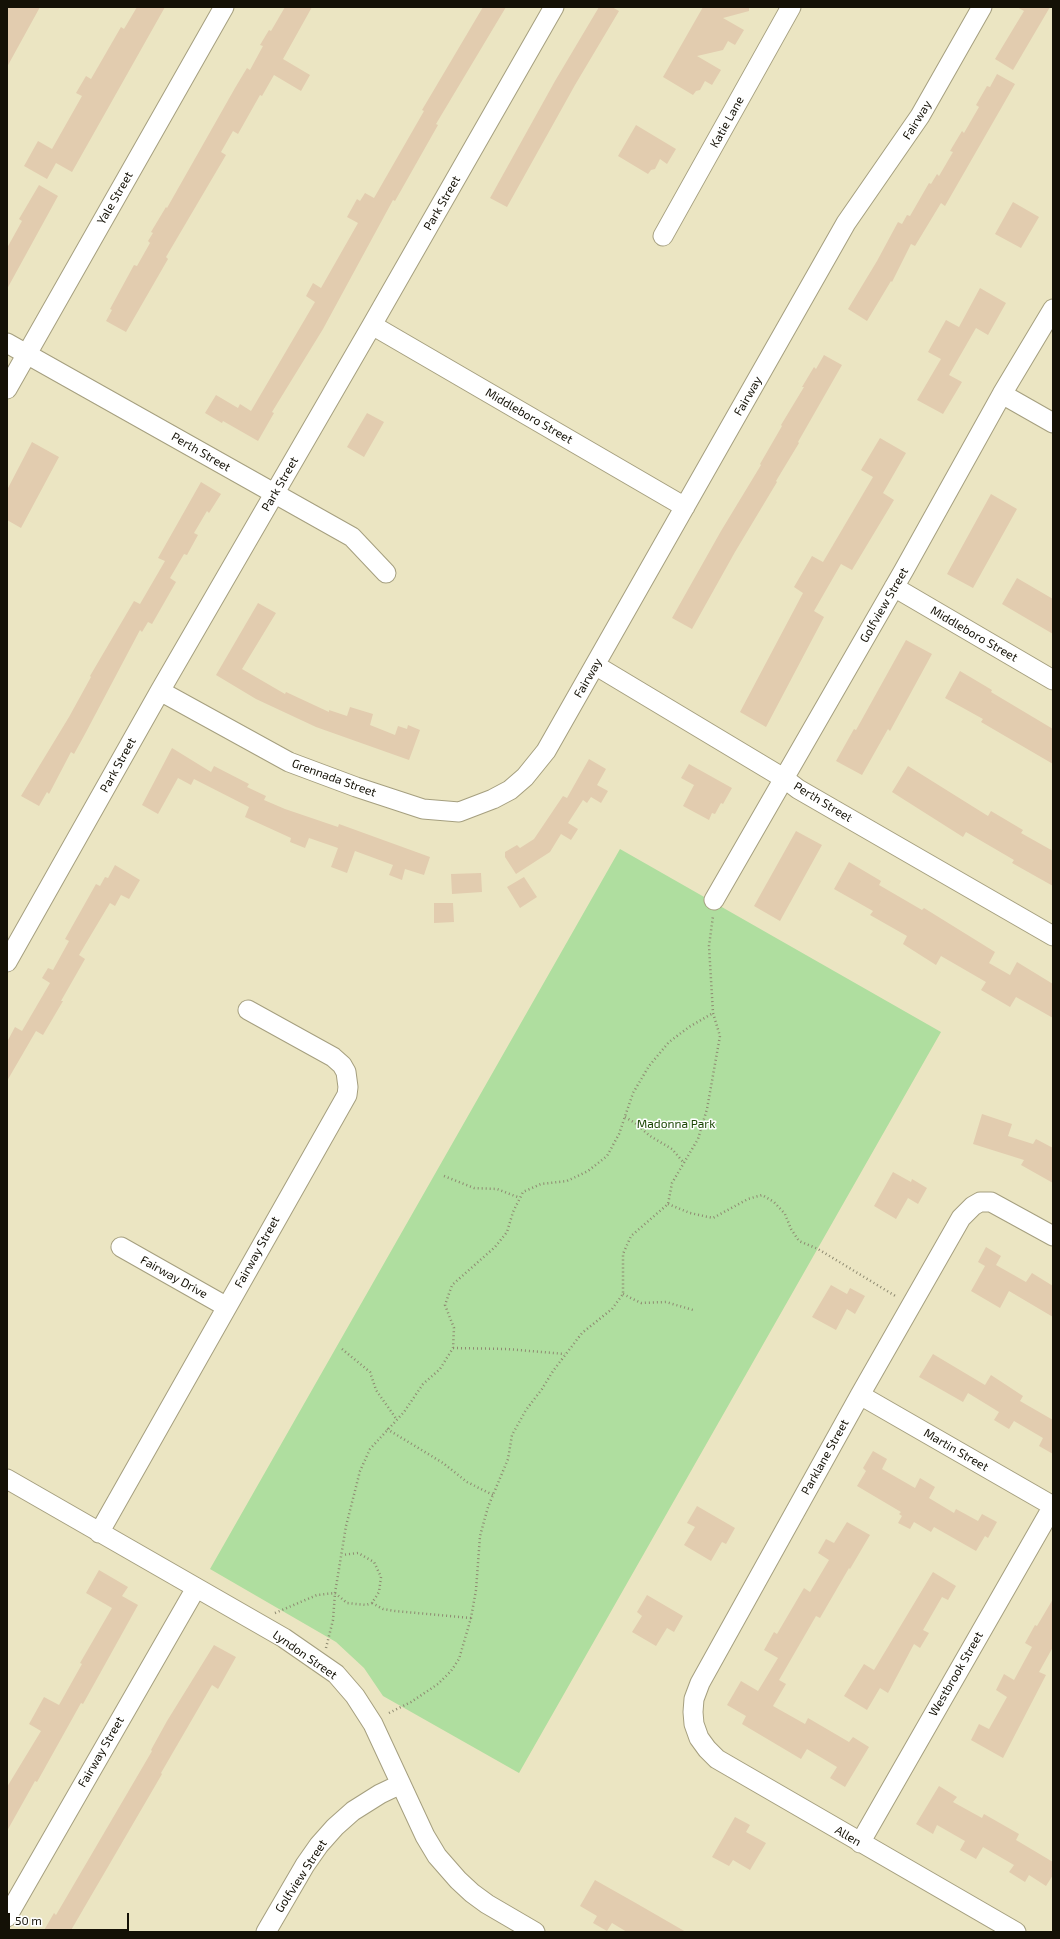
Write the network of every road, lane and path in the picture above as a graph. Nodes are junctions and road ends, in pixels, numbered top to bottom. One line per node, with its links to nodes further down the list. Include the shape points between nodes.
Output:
1 (224, 7): 9 (street, Yale Street)
2 (554, 7): 7 (street, Park Street)
3 (791, 7): 5 (street, Katie Lane)
4 (982, 7): 14 (street, Fairway, via 920,116 846,223)
5 (663, 236)
6 (1053, 309): 11 (street, Golfview Street)
7 (372, 326): 13 (street, Park Street); 14 (street, Middleboro Street)
8 (7, 343): 9 (street, Perth Street)
9 (26, 354): 10 (street, Yale Street); 13 (street, Perth Street)
10 (7, 389)
11 (1002, 394): 12 (street); 16 (street, Golfview Street)
12 (1053, 423)
13 (274, 494): 15 (street, Perth Street, via 352,537); 19 (street, Park Street)
14 (685, 507): 17 (street, Fairway)
15 (386, 572)
16 (894, 587): 18 (street, Middleboro Street); 20 (street, Golfview Street)
17 (595, 665): 20 (street, Perth Street); 21 (street, Fairway, via 546,751 535,767)
18 (1053, 680)
19 (160, 691): 21 (street, Grennada Street, via 289,762 422,809 459,812 493,799); 24 (street, Park Street)
20 (785, 779): 22 (street, Golfview Street); 23 (street, Perth Street)
21 (516, 785)
22 (714, 900): 26 (path, via 709,946)
23 (1053, 936)
24 (7, 962)
25 (248, 1010): 36 (street, Fairway Street, via 333,1057 346,1072 348,1087 343,1101)
26 (713, 1012): 27 (path, via 689,1027 664,1048 633,1093); 28 (path, via 720,1036 707,1109 698,1139)
27 (625, 1117): 28 (path, via 672,1149); 30 (path, via 607,1156 588,1171 567,1181 541,1184 523,1192)
28 (684, 1163): 31 (path, via 672,1183)
29 (444, 1176): 30 (path, via 474,1188 497,1189)
30 (520, 1198): 38 (path, via 507,1232 495,1247 452,1285 445,1305 454,1328)
31 (668, 1204): 34 (path, via 631,1236 623,1254); 35 (path, via 690,1213 713,1218 748,1199 762,1195 774,1202 785,1214 800,1241 818,1249)
32 (1053, 1236): 35 (street, Parklane Street, via 1002,1207 991,1202 980,1202 968,1209 961,1218)
33 (121, 1247): 36 (street, Fairway Drive)
34 (623, 1294): 37 (path, via 641,1303 666,1302); 40 (path, via 612,1309 582,1333)
35 (911, 1305): 41 (street, Parklane Street)
36 (227, 1306): 47 (street, Fairway Street)
37 (693, 1310)
38 (453, 1348): 40 (path); 42 (path, via 440,1369 423,1384)
39 (342, 1349): 42 (path, via 370,1372 376,1390)
40 (566, 1354): 45 (path, via 526,1410 512,1435 508,1459)
41 (860, 1395): 46 (street, Martin Street); 56 (street, Parklane Street, via 700,1683 694,1699)
42 (397, 1420): 43 (path)
43 (387, 1429): 45 (path, via 443,1463 467,1482); 48 (path, via 370,1449 360,1471)
44 (7, 1478): 47 (street, Lyndon Street)
45 (493, 1495): 53 (path, via 480,1536)
46 (1053, 1506): 58 (street, Westbrook Street)
47 (99, 1533): 49 (street, Lyndon Street)
48 (341, 1555): 50 (path); 51 (path, via 358,1554 374,1562 381,1577 379,1592)
49 (196, 1588): 57 (street, Lyndon Street, via 284,1638 336,1674 355,1696 373,1724); 59 (street, Fairway Street)
50 (335, 1593): 51 (path, via 347,1602 366,1605); 52 (path, via 317,1595); 54 (path, via 333,1620)
51 (372, 1603): 53 (path, via 383,1609 395,1611)
52 (272, 1614)
53 (471, 1618): 55 (path, via 459,1659 451,1671 438,1684)
54 (326, 1648)
55 (389, 1713)
56 (694, 1724): 58 (street, Allen, via 699,1738 717,1759)
57 (401, 1784): 60 (street, Golfview Street, via 360,1806 335,1826 305,1865); 61 (street, Lyndon Street, via 425,1836 437,1856 458,1880 487,1904)
58 (860, 1842): 62 (street, Allen)
59 (7, 1917)
60 (266, 1932)
61 (535, 1932)
62 (1016, 1932)

